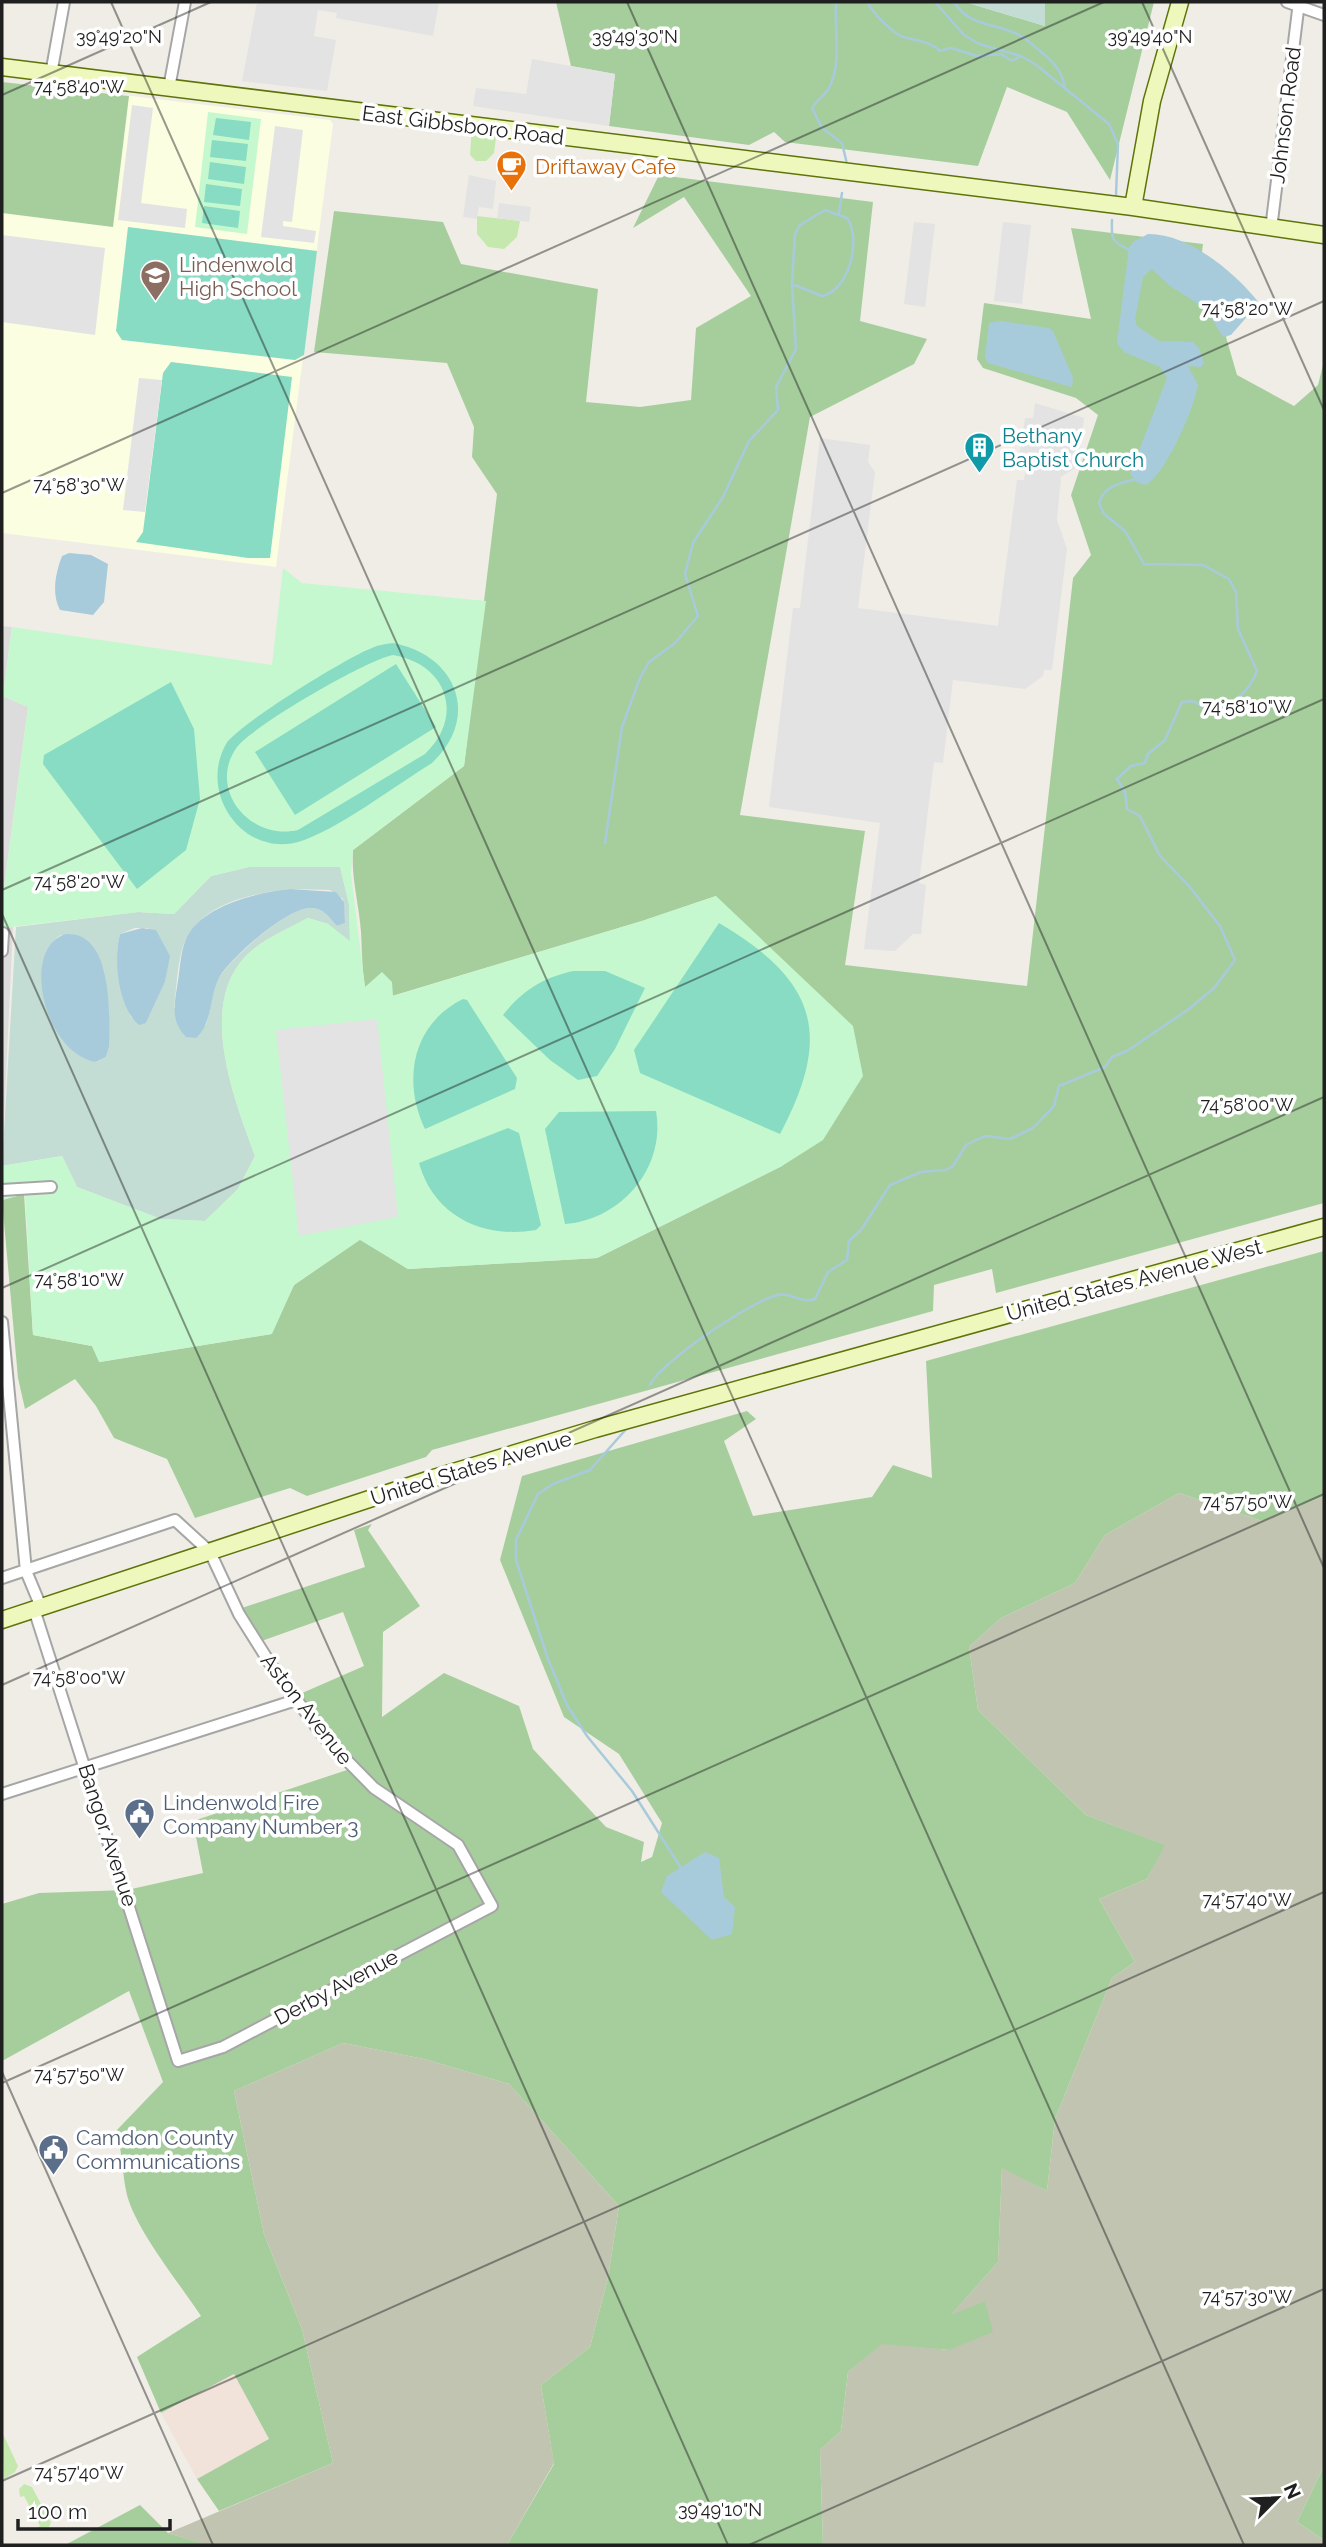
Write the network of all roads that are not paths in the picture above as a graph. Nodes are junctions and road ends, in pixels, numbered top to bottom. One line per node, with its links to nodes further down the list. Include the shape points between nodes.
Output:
1 (64, 2): 8 (street)
2 (185, 2): 9 (street)
3 (1180, 2): 10 (street, via 1152,101)
4 (1287, 2): 5 (street)
5 (1299, 4): 6 (street); 11 (street, Johnson Road)
6 (1324, 15)
7 (2, 67): 8 (street, East Gibbsboro Road)
8 (51, 74): 9 (street, East Gibbsboro Road)
9 (169, 88): 10 (street, East Gibbsboro Road)
10 (1133, 207): 11 (street, East Gibbsboro Road)
11 (1272, 229): 12 (street, East Gibbsboro Road)
12 (1324, 235)
13 (3, 933): 14 (street)
14 (2, 951)
15 (51, 1187): 16 (street)
16 (2, 1190)
17 (1324, 1227): 19 (street, United States Avenue West)
18 (2, 1322): 21 (street, Bangor Avenue)
19 (945, 1332): 20 (street, United States Avenue, via 583,1433)
20 (210, 1552): 21 (street, Aston Avenue, via 175,1520); 23 (street, United States Avenue); 25 (street, Aston Avenue, via 239,1614)
21 (26, 1571): 22 (street); 23 (street, Bangor Avenue)
22 (2, 1578)
23 (37, 1608): 24 (street, United States Avenue); 26 (street, Bangor Avenue)
24 (2, 1620)
25 (296, 1700): 26 (street); 28 (street, Aston Avenue, via 346,1763 458,1845)
26 (86, 1767): 27 (street); 29 (street, Bangor Avenue)
27 (2, 1794)
28 (492, 1906): 29 (street, Derby Avenue, via 223,2046)
29 (178, 2061)

